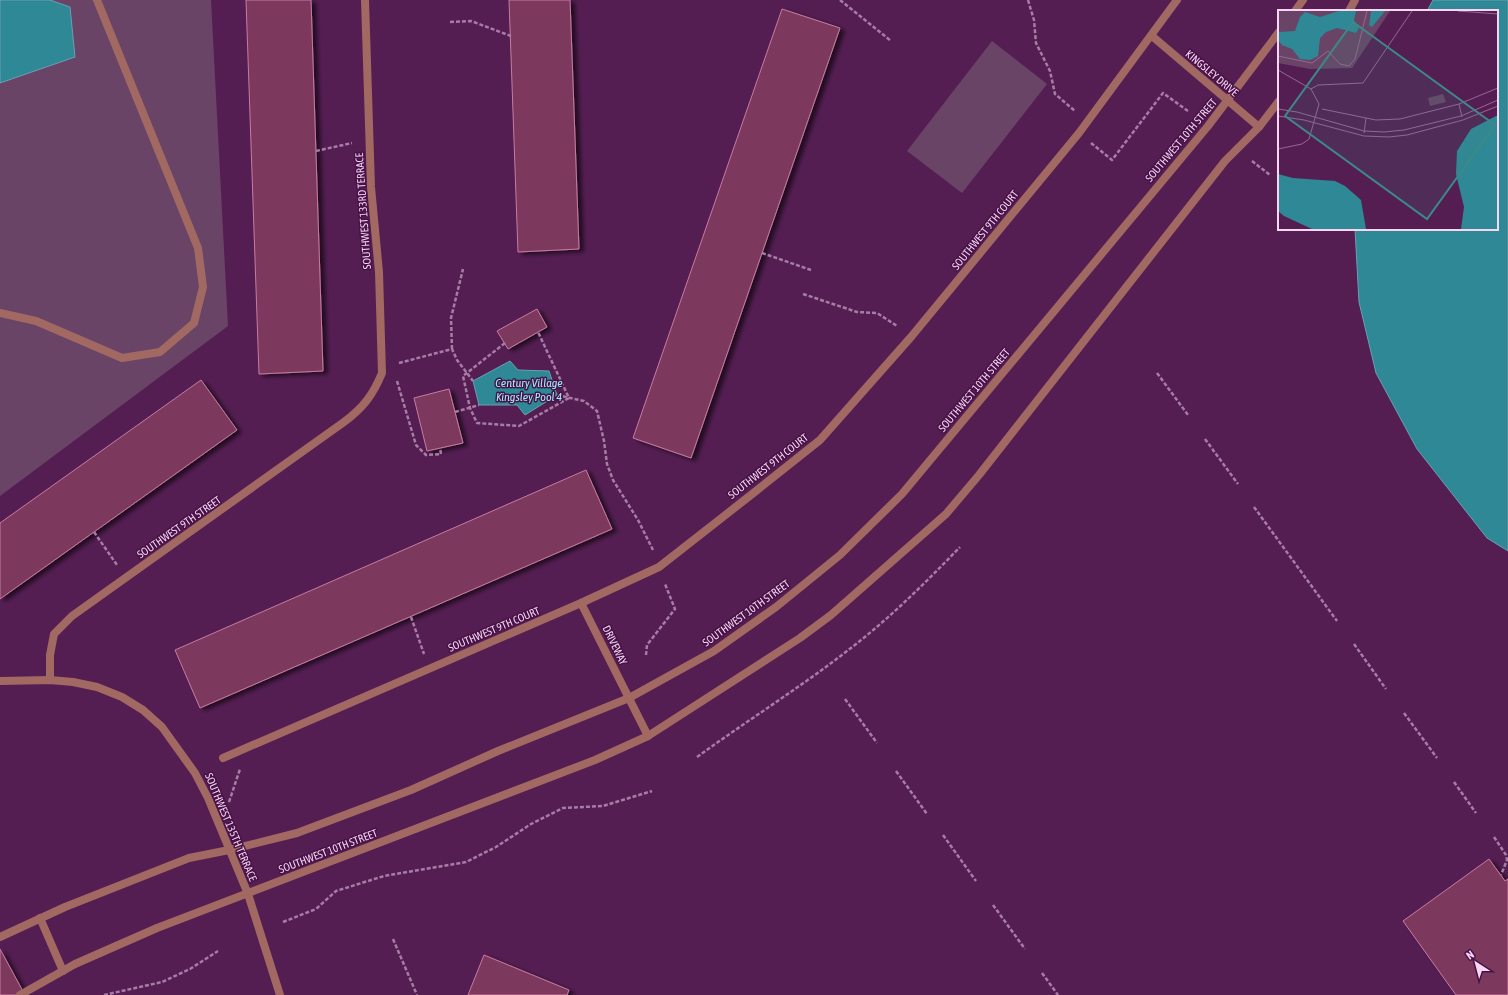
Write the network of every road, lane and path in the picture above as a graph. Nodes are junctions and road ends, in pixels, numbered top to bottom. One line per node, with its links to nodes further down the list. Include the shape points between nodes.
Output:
1 (97, 0): 29 (street, via 198,248 203,287 194,323 160,352 122,358 36,321)
2 (366, 0): 21 (street, SOUTHWEST 133RD TERRACE)
3 (840, 0): 14 (path)
4 (1028, 0): 18 (path, via 1034,20 1036,43 1050,70 1055,94)
5 (1177, 0): 13 (street, SOUTHWEST 9TH COURT)
6 (1303, 0): 8 (street)
7 (1355, 0): 9 (street)
8 (1296, 10)
9 (1350, 10)
10 (450, 22): 12 (path, via 471,22)
11 (1278, 33): 15 (street, SOUTHWEST 10TH STREET)
12 (510, 36)
13 (1152, 36): 15 (street, KINGSLEY DRIVE); 18 (street, SOUTHWEST 9TH COURT)
14 (891, 41)
15 (1228, 101): 19 (street, KINGSLEY DRIVE); 64 (street, SOUTHWEST 10TH STREET, via 902,494 840,555 776,607 714,651)
16 (1278, 103): 19 (street, SOUTHWEST 10TH STREET)
17 (1188, 111): 20 (path, via 1163,93 1112,160)
18 (1088, 120): 20 (street, SOUTHWEST 9TH COURT)
19 (1259, 127): 67 (street, SOUTHWEST 10TH STREET, via 1225,161 946,514 831,615 800,638)
20 (1079, 133): 31 (street, SOUTHWEST 9TH COURT)
21 (370, 144): 22 (path, via 358,142); 37 (street, SOUTHWEST 133RD TERRACE, via 371,187 379,272)
22 (316, 151)
23 (1252, 161): 24 (path)
24 (1270, 175)
25 (762, 253): 27 (path)
26 (463, 269): 33 (path, via 451,318)
27 (811, 270)
28 (803, 294): 31 (path, via 857,312 877,313)
29 (0, 313)
30 (538, 332): 40 (path)
31 (911, 337): 55 (street, SOUTHWEST 9TH COURT, via 820,440 659,567)
32 (505, 344): 35 (path)
33 (452, 349): 34 (path, via 398,364 395,366); 35 (path)
34 (395, 372): 37 (path); 47 (path, via 416,445 426,455 441,454)
35 (467, 373): 38 (path); 42 (path, via 463,376)
36 (1157, 373): 45 (path)
37 (382, 374): 44 (street, SOUTHWEST 133RD TERRACE, via 370,398)
38 (473, 381)
39 (557, 395): 40 (path)
40 (569, 398): 42 (path, via 519,426 477,423); 52 (path, via 584,401 597,411 607,464 613,480)
41 (479, 406): 42 (path)
42 (470, 408): 43 (path)
43 (455, 412)
44 (356, 413): 53 (street, SOUTHWEST 9TH STREET)
45 (1188, 415)
46 (1205, 439): 48 (path)
47 (440, 448)
48 (1238, 484)
49 (1254, 507): 57 (path)
50 (94, 532): 53 (path)
51 (960, 547): 70 (path, via 873,631 777,703)
52 (656, 554)
53 (126, 578): 61 (street, SOUTHWEST 9TH STREET, via 72,616 54,634 50,655)
54 (665, 584): 59 (path, via 675,608 647,645)
55 (581, 603): 60 (street, SOUTHWEST 9TH COURT); 64 (street, DRIVEWAY)
56 (410, 617): 60 (path)
57 (1337, 621)
58 (1354, 644): 63 (path)
59 (646, 655)
60 (429, 668): 69 (street, SOUTHWEST 9TH COURT)
61 (50, 680): 62 (street, SOUTHWEST 135TH TERRACE); 81 (street, SOUTHWEST 135TH TERRACE, via 97,687 143,710 162,727 195,773)
62 (0, 681)
63 (1386, 689)
64 (628, 698): 67 (street); 81 (street, SOUTHWEST 10TH STREET, via 411,790 297,833)
65 (845, 699): 68 (path)
66 (1404, 713): 72 (path)
67 (648, 736): 84 (street, SOUTHWEST 10TH STREET, via 587,763)
68 (877, 743)
69 (235, 753): 71 (street, SOUTHWEST 9TH COURT); 76 (path, via 240,768)
70 (697, 757)
71 (223, 758)
72 (1437, 758)
73 (896, 771): 78 (path)
74 (1454, 782): 77 (path)
75 (652, 791): 87 (path, via 603,806 563,808 466,862 384,876 336,890 316,909)
76 (229, 803)
77 (1476, 813)
78 (927, 814)
79 (943, 835): 83 (path)
80 (1494, 837): 82 (path, via 1507,860)
81 (229, 850): 84 (street, SOUTHWEST 135TH TERRACE); 86 (street, SOUTHWEST 10TH STREET, via 189,858)
82 (1500, 875)
83 (976, 881)
84 (248, 894): 92 (street, SOUTHWEST 10TH STREET, via 157,928); 96 (street, SOUTHWEST 135TH TERRACE)
85 (993, 905): 90 (path)
86 (40, 918): 88 (street, SOUTHWEST 10TH STREET); 92 (street)
87 (283, 922)
88 (0, 937)
89 (393, 940): 97 (path)
90 (1024, 949)
91 (218, 952): 95 (path, via 162,982)
92 (63, 971): 94 (street, SOUTHWEST 10TH STREET)
93 (1042, 973): 98 (path)
94 (20, 995)
95 (104, 995)
96 (280, 995)
97 (417, 995)
98 (1058, 995)

